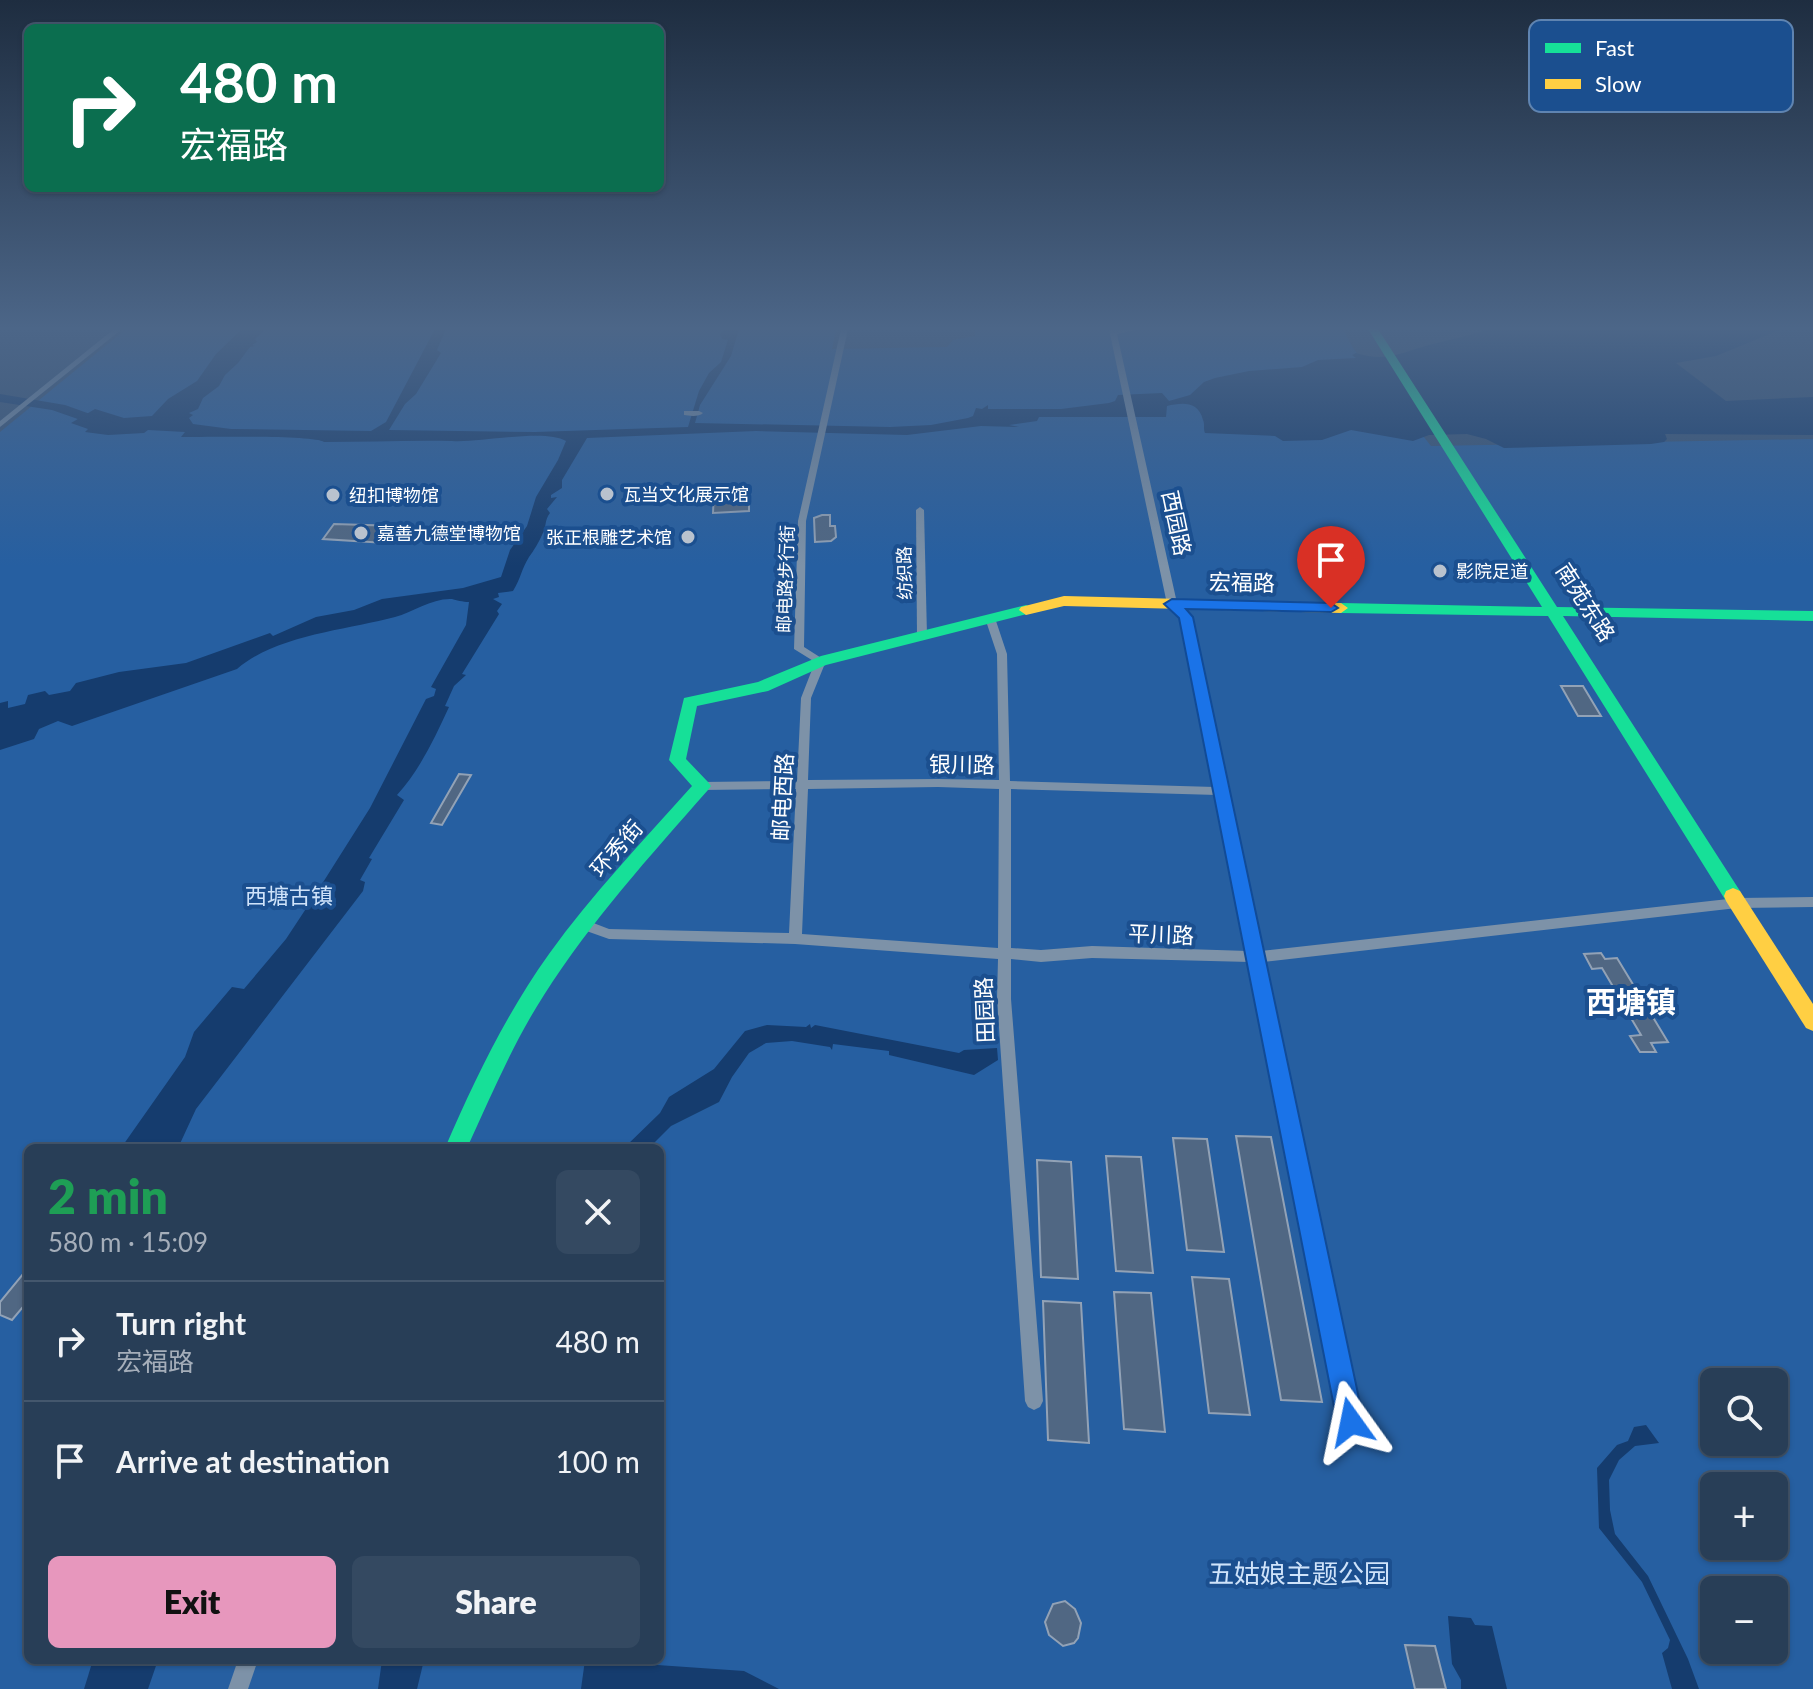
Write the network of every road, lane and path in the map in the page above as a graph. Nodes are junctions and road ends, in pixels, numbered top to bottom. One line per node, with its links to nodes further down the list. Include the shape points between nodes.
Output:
1 (21, 408): 8 (street)
2 (829, 408): 16 (street, 邮电路步行街, via 802,521 799,649)
3 (1130, 408): 11 (street, 西园路)
4 (1426, 408): 9 (street, 南苑东路)
5 (1429, 408): 9 (street, 南苑东路)
6 (687, 413): 7 (street)
7 (699, 413)
8 (0, 425)
9 (1474, 480): 12 (street, 南苑东路)
10 (920, 510): 15 (street, 纺织路)
11 (1172, 604): 12 (street, 宏福路); 14 (street, 宏福路, via 1064,601); 20 (street, 西园路, via 1186,617)
12 (1560, 614): 13 (street, 宏福路); 21 (street, 南苑东路)
13 (1813, 616)
14 (990, 618): 15 (street, 宏福路); 18 (street, 田园路, via 1002,654)
15 (922, 636): 16 (street, 宏福路)
16 (821, 661): 17 (street, 邮电西路, via 806,698); 19 (street, via 762,687 690,702 677,760)
17 (803, 783): 18 (street, 银川路); 19 (street, 银川路); 24 (street, 邮电西路)
18 (1004, 785): 20 (street, 银川路); 25 (street, 田园路)
19 (702, 786): 23 (street, 环秀街)
20 (1222, 791): 26 (street, 西园路)
21 (1743, 902): 22 (street, 平川路); 26 (street, 平川路); 27 (street); 28 (street)
22 (1813, 902)
23 (583, 924): 24 (street, 平川路, via 609,934); 29 (street, 环秀街, via 535,991 498,1056)
24 (795, 939): 25 (street, 平川路)
25 (1006, 953): 26 (street, 平川路); 30 (street, 田园路, via 1005,1013)
26 (1256, 957): 31 (street, 西园路)
27 (1813, 1004)
28 (1813, 1022)
29 (458, 1144)
30 (1034, 1401)
31 (1351, 1422)
32 (247, 1664): 33 (street)
33 (238, 1689)

